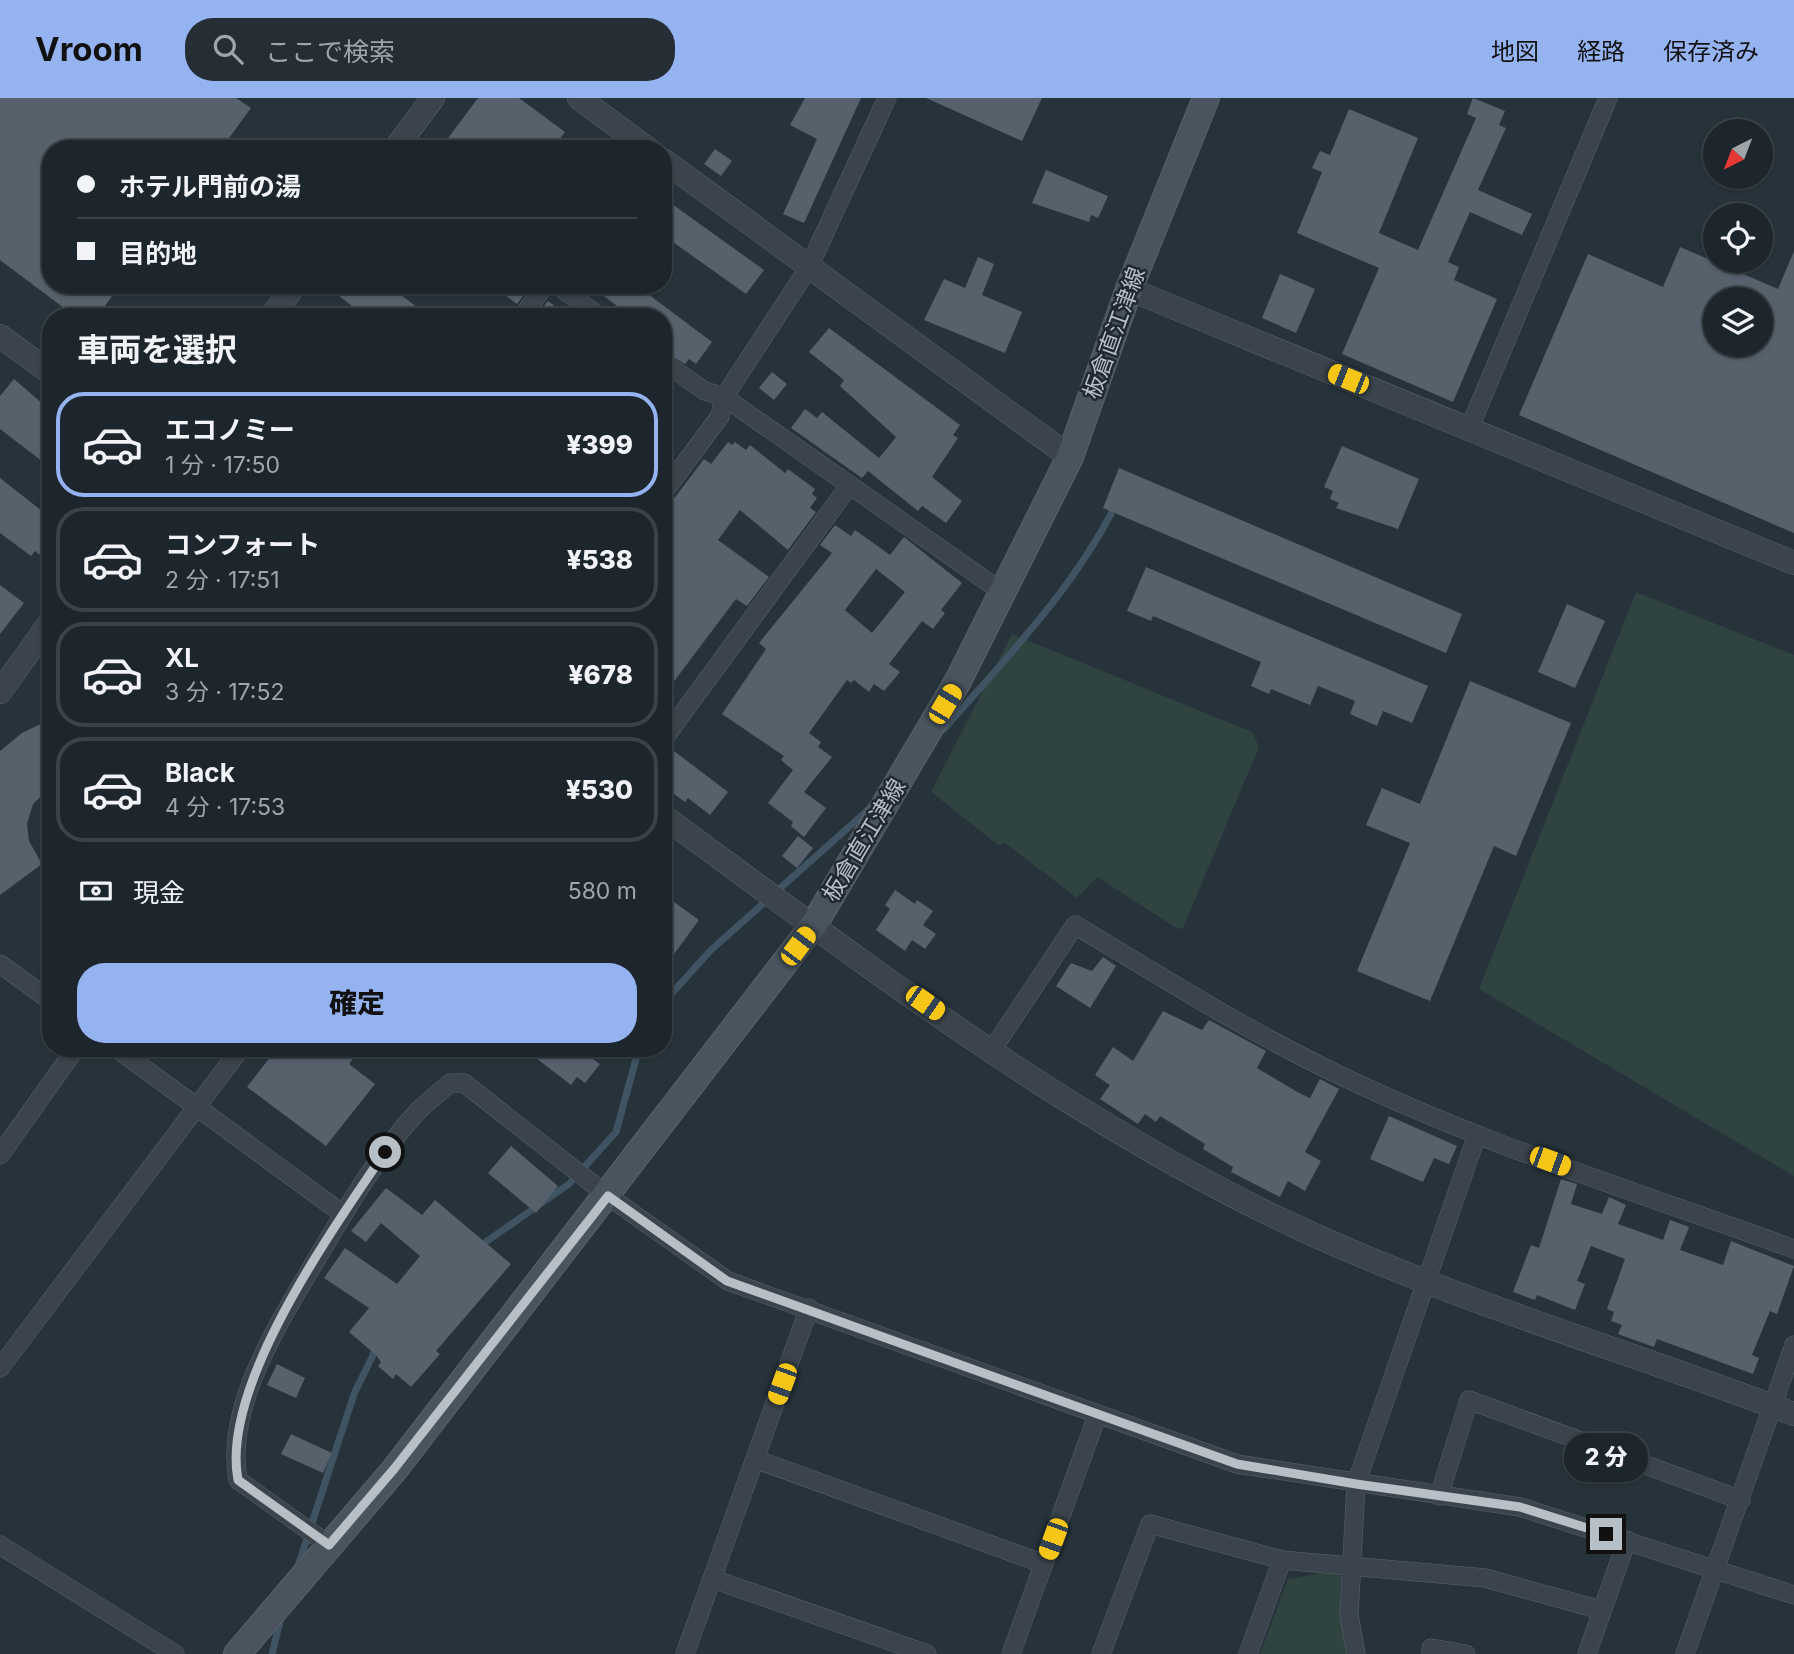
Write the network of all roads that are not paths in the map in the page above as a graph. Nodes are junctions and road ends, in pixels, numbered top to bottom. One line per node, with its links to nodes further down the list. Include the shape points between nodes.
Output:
1 (433, 98): 6 (street)
2 (579, 98): 7 (street)
3 (887, 98): 9 (street)
4 (1206, 98): 10 (main road, 板倉直江津線)
5 (1608, 98): 17 (street)
6 (402, 140)
7 (636, 140)
8 (672, 167): 9 (street)
9 (809, 267): 16 (street); 18 (street)
10 (1129, 289): 17 (street); 18 (main road, 板倉直江津線)
11 (569, 294): 12 (street)
12 (588, 308)
13 (0, 336): 14 (street)
14 (42, 366)
15 (672, 368): 16 (street, via 705,391)
16 (724, 397): 19 (street, via 720,416); 20 (street)
17 (1469, 429): 21 (street)
18 (1069, 457): 22 (main road, 板倉直江津線)
19 (672, 481)
20 (849, 485): 22 (street); 25 (street)
21 (1794, 563)
22 (1002, 592): 27 (main road, 板倉直江津線, via 958,681)
23 (42, 634): 24 (street)
24 (0, 692)
25 (672, 728)
26 (672, 823): 27 (street)
27 (813, 926): 30 (street); 37 (main road, 板倉直江津線)
28 (0, 964): 29 (street)
29 (42, 994)
30 (992, 1050): 35 (street, via 1075,925 1258,1033); 40 (street, via 1129,1139 1203,1179 1303,1230)
31 (70, 1057): 36 (street)
32 (128, 1057): 34 (street)
33 (235, 1057): 34 (street)
34 (199, 1108): 38 (street); 43 (street)
35 (1478, 1135): 39 (street); 40 (street)
36 (0, 1155)
37 (608, 1196): 38 (street, via 464,1083 450,1083 419,1110); 41 (street, via 727,1281); 52 (main road, 板倉直江津線)
38 (343, 1214): 52 (street, via 270,1339 243,1408 234,1460 238,1480)
39 (1794, 1249)
40 (1425, 1282): 44 (street); 47 (street)
41 (809, 1308): 45 (street); 46 (street)
42 (1794, 1345): 44 (street)
43 (1, 1364)
44 (1784, 1410): 49 (street)
45 (1097, 1416): 47 (street, via 1237,1464); 54 (street)
46 (755, 1459): 54 (street); 57 (street)
47 (1356, 1484): 48 (street); 55 (street)
48 (1439, 1496): 49 (street, via 1469,1401); 50 (street, via 1520,1507)
49 (1741, 1500): 56 (street)
50 (1627, 1540): 56 (street); 59 (street)
51 (0, 1545): 60 (street)
52 (329, 1545): 61 (main road, 板倉直江津線)
53 (1282, 1560): 55 (street); 65 (street, via 1150,1524); 66 (street)
54 (1044, 1564): 64 (street)
55 (1352, 1564): 59 (street, via 1485,1578); 67 (street, via 1349,1615)
56 (1715, 1570): 58 (street); 71 (street)
57 (713, 1579): 62 (street); 63 (street)
58 (1794, 1595)
59 (1601, 1611): 70 (street)
60 (175, 1654)
61 (237, 1654)
62 (685, 1654)
63 (927, 1654)
64 (1012, 1654)
65 (1101, 1654)
66 (1248, 1654)
67 (1356, 1654)
68 (1432, 1654): 69 (street, via 1431,1648)
69 (1466, 1654)
70 (1587, 1654)
71 (1685, 1654)

